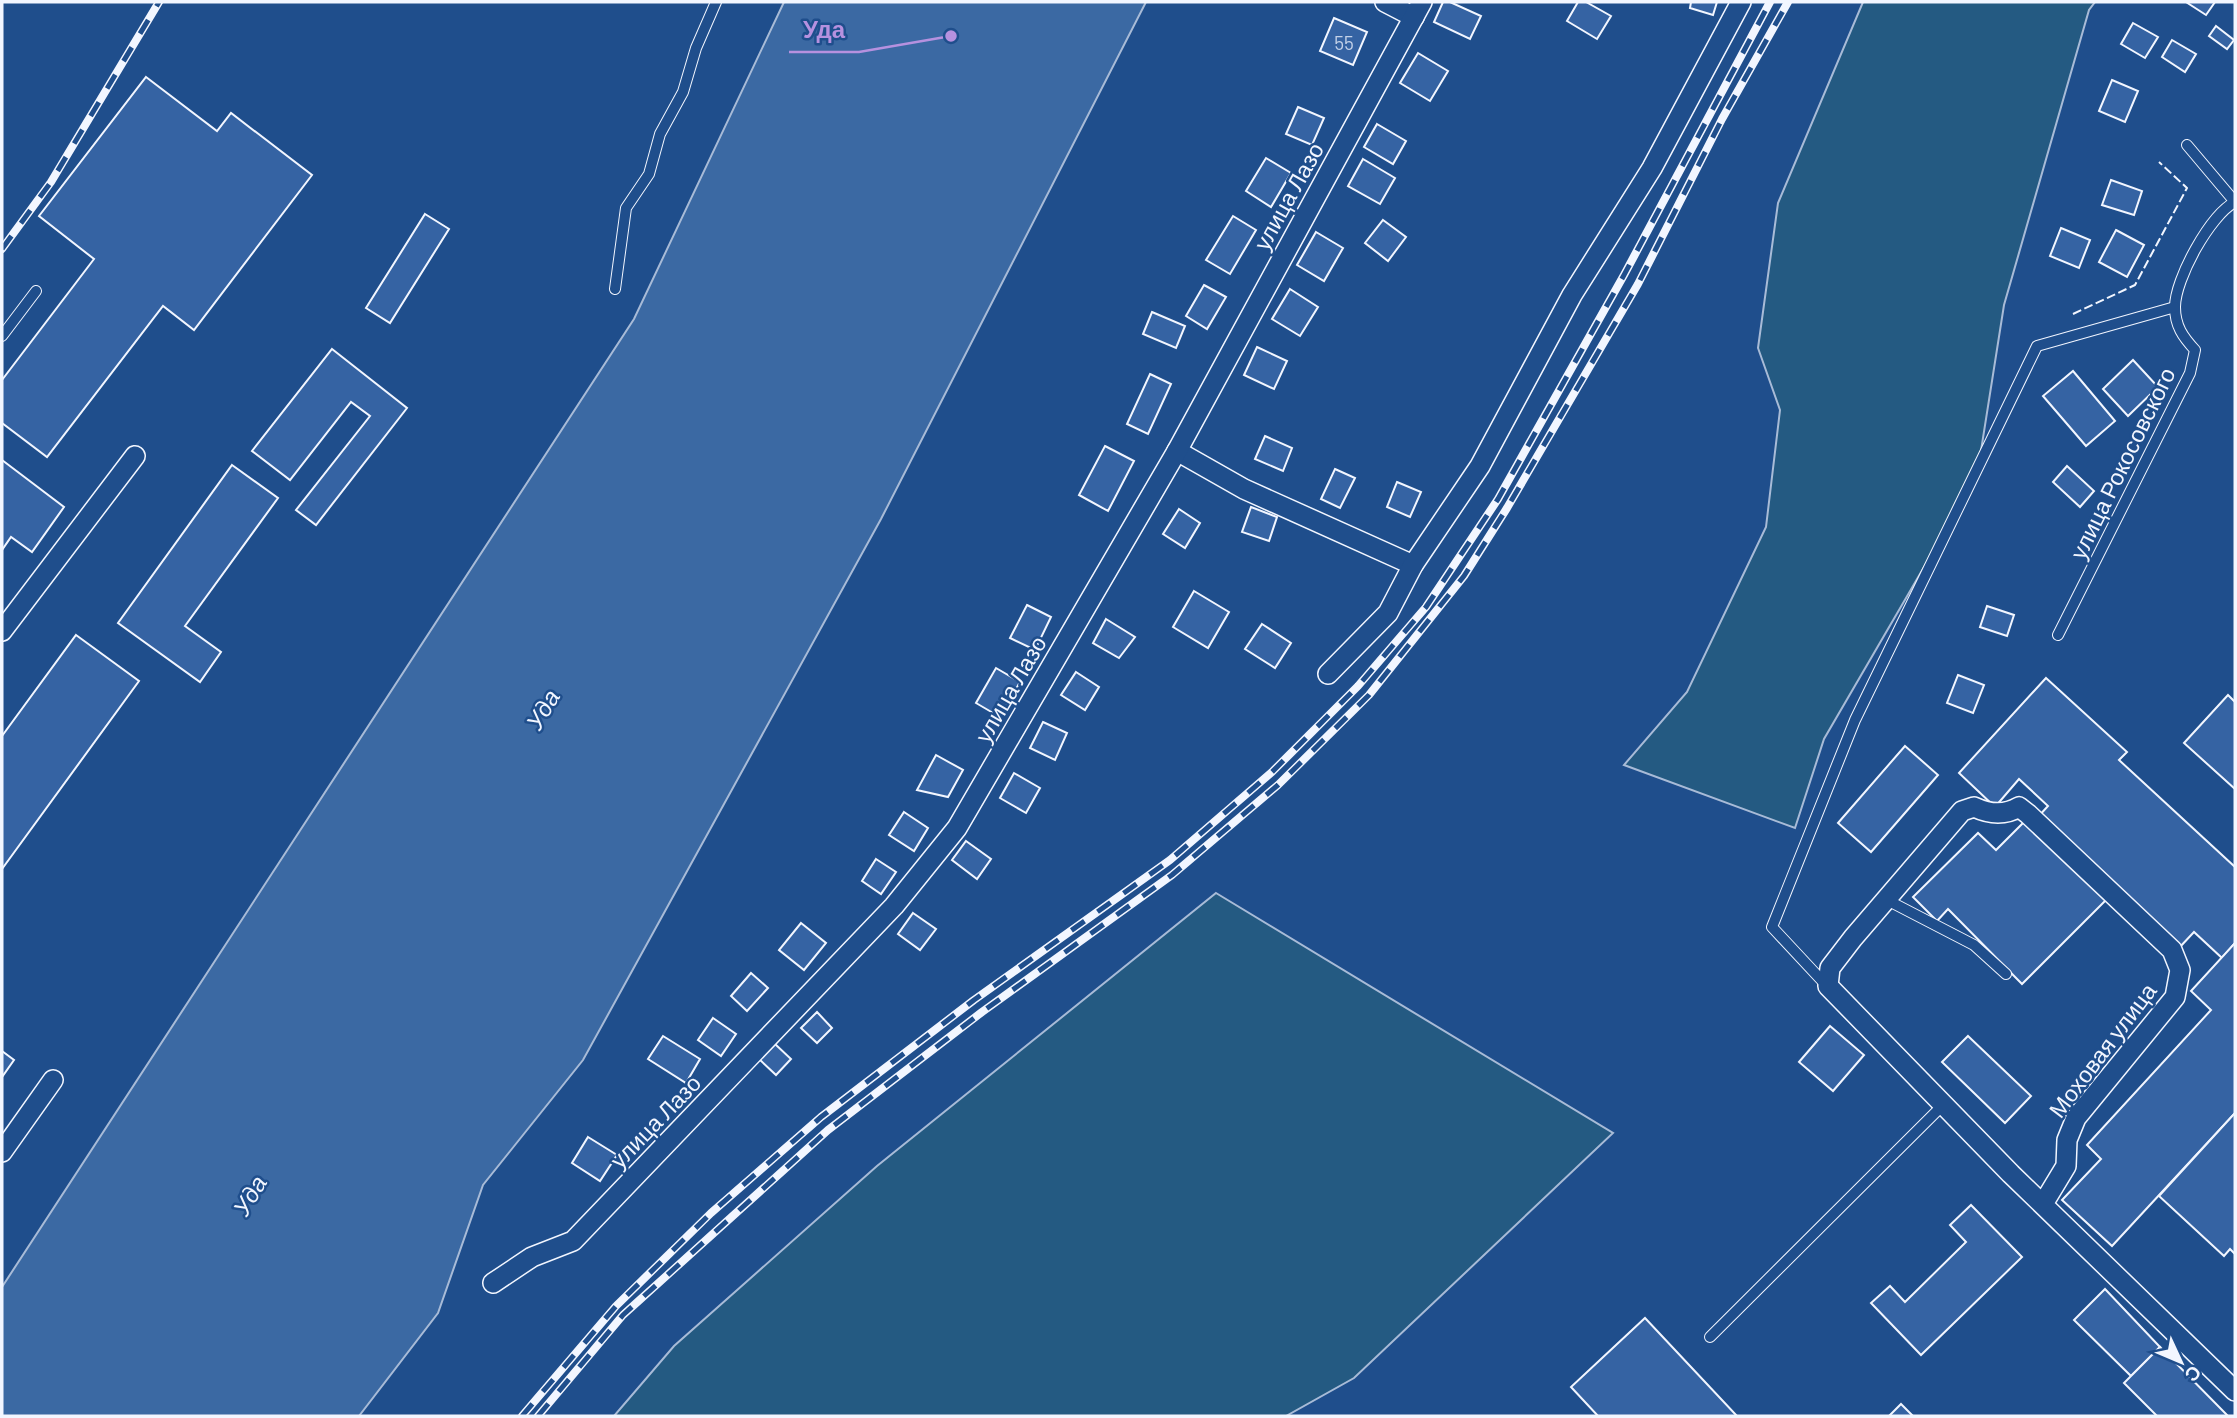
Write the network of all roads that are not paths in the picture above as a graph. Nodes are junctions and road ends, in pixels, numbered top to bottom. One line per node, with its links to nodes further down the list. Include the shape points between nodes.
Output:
1 (716, 2): 7 (lane, via 683,92 660,134 649,174 626,208)
2 (1385, 2): 4 (street)
3 (1741, 2): 13 (street, via 1651,168 1572,295 1480,466)
4 (1418, 9): 11 (street, улица Лазо)
5 (2187, 145): 6 (lane)
6 (2235, 202): 9 (lane, via 2213,221 2186,270)
7 (615, 289)
8 (36, 291): 10 (lane)
9 (2175, 307): 15 (lane, улица Рокосовского, via 2180,334 2195,350 2190,373); 19 (lane, via 2037,346 1855,720 1772,927)
10 (2, 336)
11 (1177, 451): 13 (street, via 1244,489); 24 (street, улица Лазо, via 957,828 894,906 573,1241 532,1257)
12 (135, 456): 14 (street)
13 (1413, 565): 16 (street, via 1388,613)
14 (2, 631)
15 (2058, 635)
16 (1328, 674)
17 (1886, 900): 18 (lane, via 1974,945); 19 (street, via 1830,968); 23 (street, Моховая улица, via 1962,811 1974,807 1987,813 2009,813 2020,807 2172,950 2180,970 2175,997 2076,1118 2067,1139 2066,1166)
18 (2006, 974)
19 (1828, 986): 21 (street)
20 (53, 1080): 22 (street)
21 (1943, 1105): 23 (street); 25 (lane)
22 (2, 1152)
23 (2043, 1204): 26 (street)
24 (493, 1283)
25 (1710, 1337)
26 (2235, 1391)

